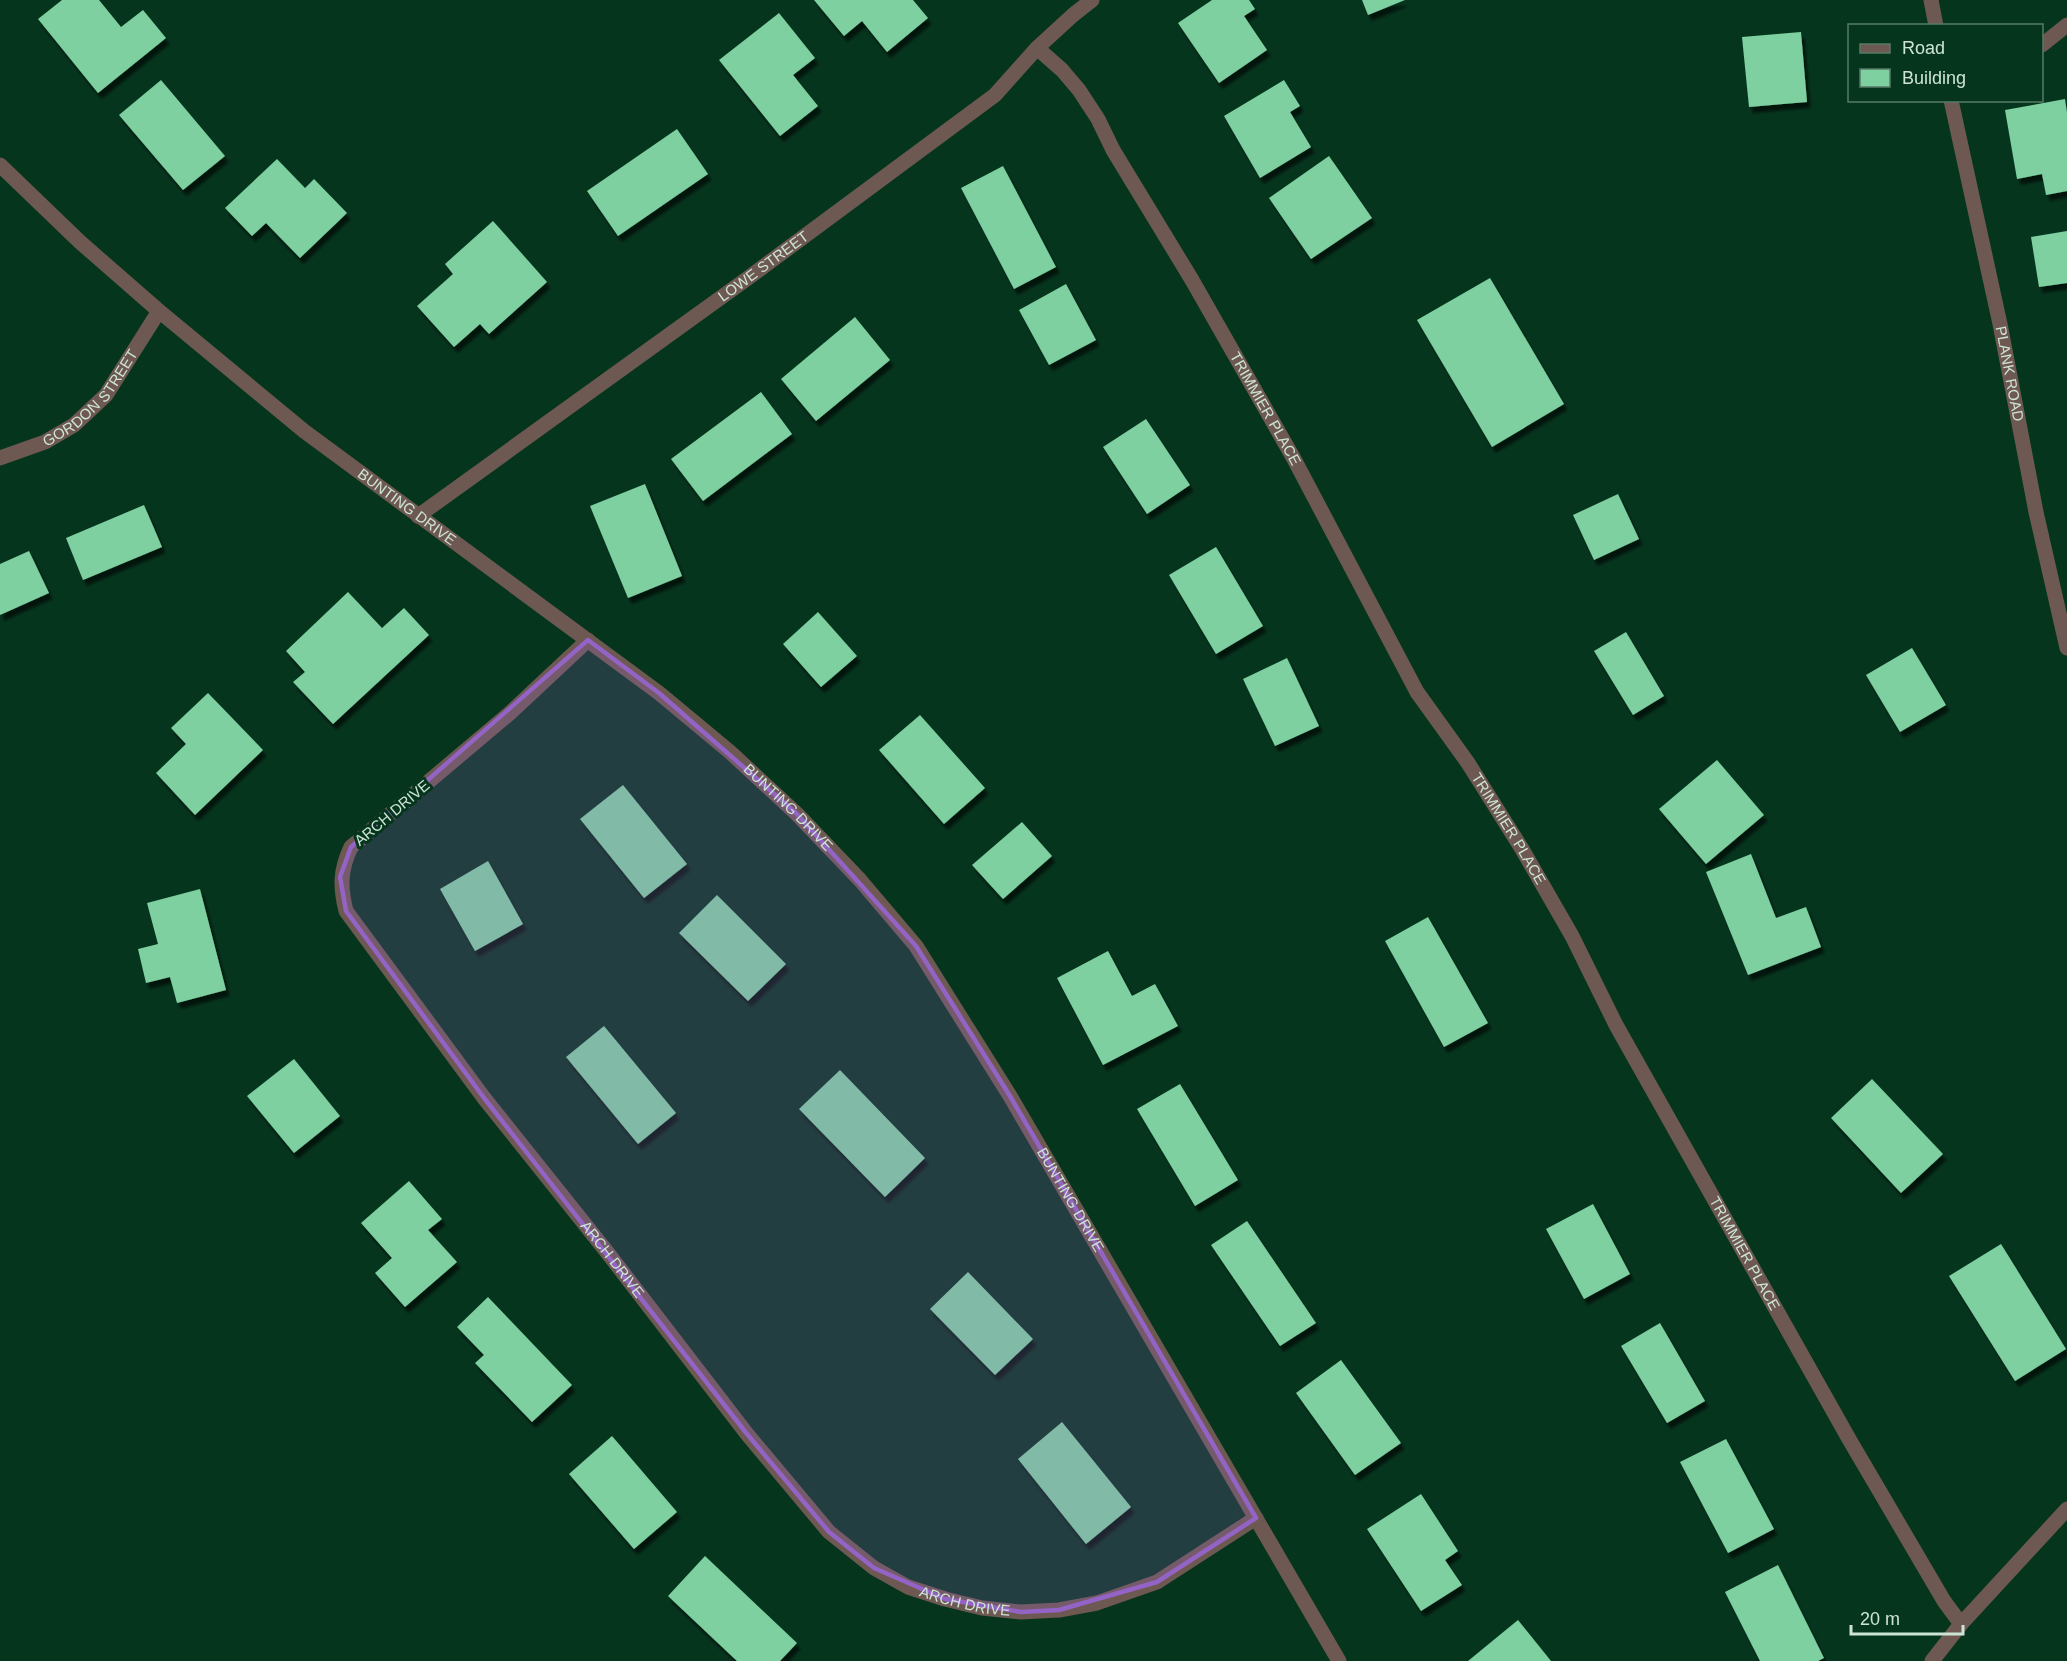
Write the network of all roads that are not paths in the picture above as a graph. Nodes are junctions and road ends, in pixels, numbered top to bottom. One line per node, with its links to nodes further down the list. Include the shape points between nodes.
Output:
1 (1092, 0): 6 (street, LOWE STREET)
2 (1931, 0): 3 (street)
3 (1936, 24)
4 (2067, 25): 5 (street)
5 (2043, 44)
6 (1037, 48): 11 (street, LOWE STREET, via 995,95); 16 (street, TRIMMIER PLACE, via 1062,70 1098,119 1294,459 1417,692 1522,849 1572,936 1616,1025 1849,1439)
7 (1954, 102): 13 (street, PLANK ROAD)
8 (0, 165): 9 (street, BUNTING DRIVE)
9 (159, 312): 10 (street, GORDON STREET, via 106,395 74,424 45,442); 11 (street, BUNTING DRIVE, via 304,431)
10 (0, 458)
11 (418, 516): 12 (street, BUNTING DRIVE)
12 (588, 640): 15 (street, BUNTING DRIVE, via 730,752 797,814 916,946 1010,1096); 15 (street, ARCH DRIVE, via 510,713 351,847 340,877 346,911 484,1098 747,1434 829,1532 882,1573 908,1587 973,1606 1021,1612 1059,1610 1097,1603 1157,1582)
13 (2067, 648)
14 (2067, 1509): 16 (street)
15 (1256, 1518): 17 (street, BUNTING DRIVE)
16 (1961, 1624): 18 (street)
17 (1339, 1661)
18 (1932, 1661)

